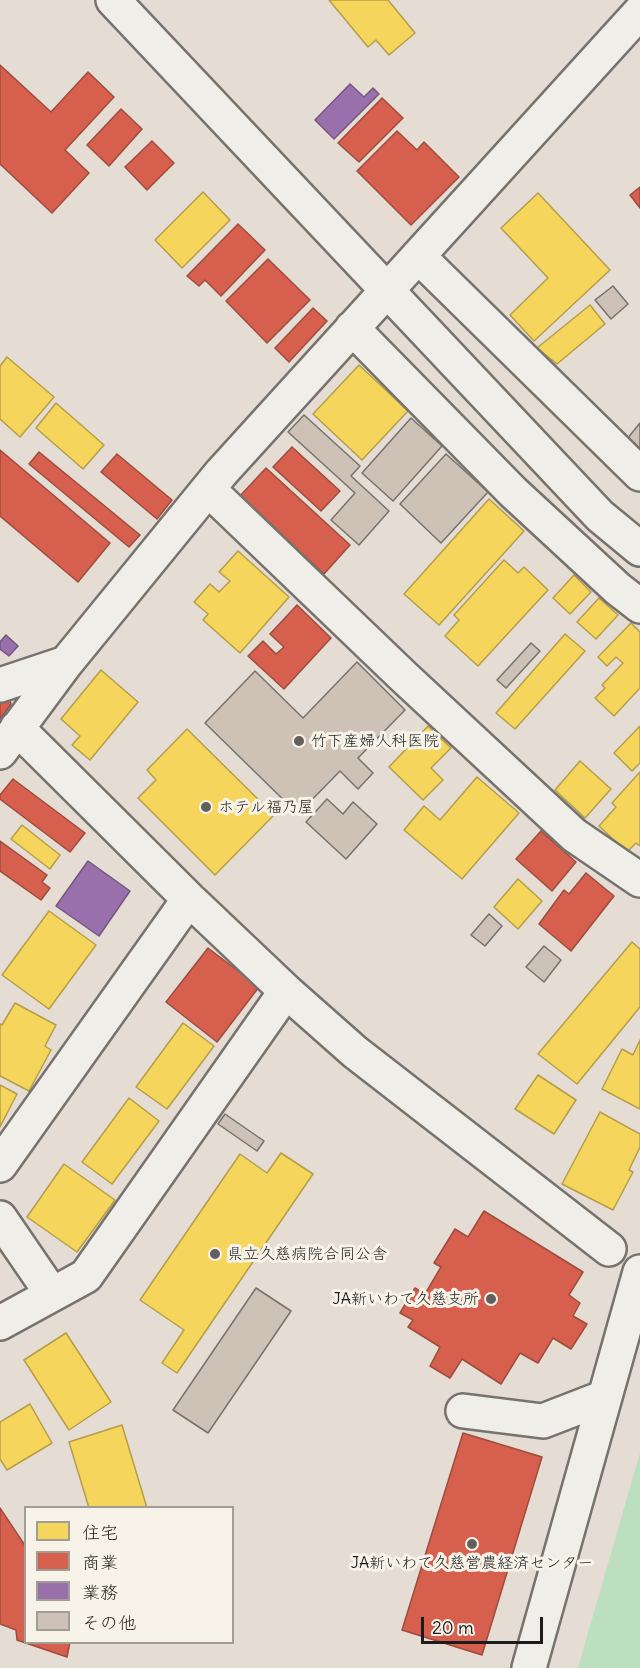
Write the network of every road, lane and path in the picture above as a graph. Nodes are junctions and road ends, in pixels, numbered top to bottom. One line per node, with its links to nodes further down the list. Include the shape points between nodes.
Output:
1 (113, 0): 4 (street)
2 (640, 12): 3 (street)
3 (418, 256): 4 (street); 6 (street)
4 (386, 291): 5 (street); 8 (street, via 600,516)
5 (352, 328): 7 (street); 9 (street, via 513,492)
6 (640, 474)
7 (208, 489): 10 (street); 13 (street, via 574,835)
8 (640, 549)
9 (640, 606)
10 (66, 663): 11 (street); 12 (street)
11 (0, 685)
12 (9, 740): 14 (street)
13 (640, 880)
14 (189, 899): 15 (street); 16 (street)
15 (286, 991): 18 (street, via 356,1052); 20 (street, via 86,1276)
16 (0, 1165)
17 (0, 1218): 20 (street)
18 (609, 1249)
19 (640, 1272): 22 (street)
20 (52, 1294): 21 (street)
21 (0, 1323)
22 (605, 1397): 23 (street, via 543,1421); 24 (street)
23 (463, 1411)
24 (528, 1668)

